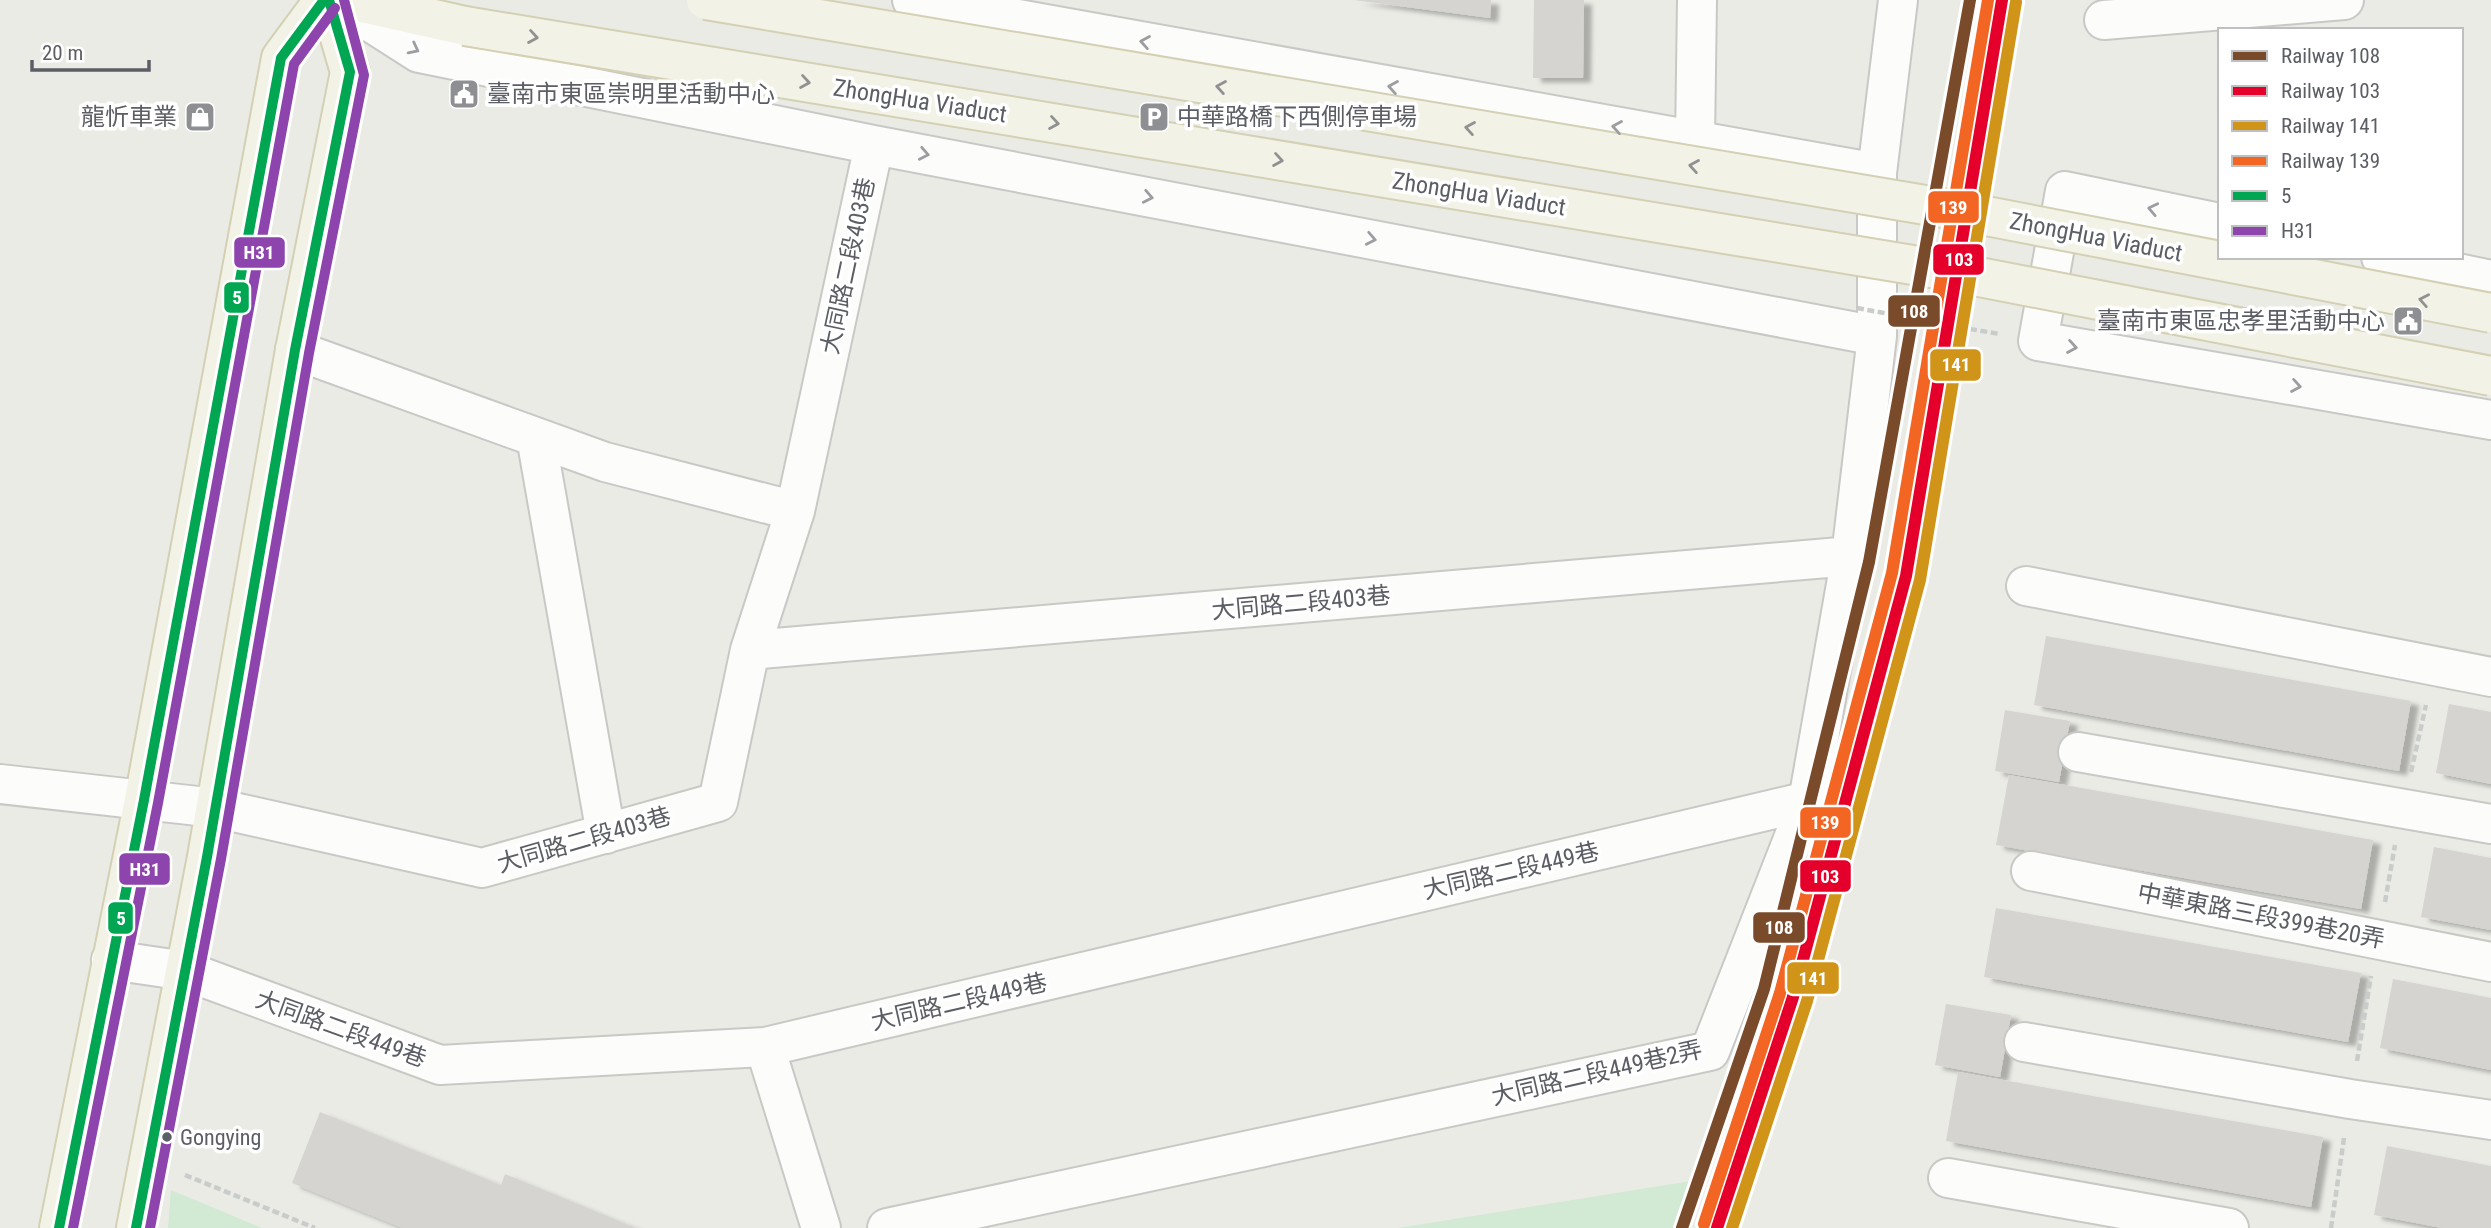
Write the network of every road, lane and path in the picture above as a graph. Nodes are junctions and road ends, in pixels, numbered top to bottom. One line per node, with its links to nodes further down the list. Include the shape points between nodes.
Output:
1 (327, 0): 19 (main road, via 350,72); 30 (main road, via 281,58)
2 (336, 0): 11 (street, one-way to 11, via 419,53)
3 (349, 0): 20 (main road, ZhongHua Viaduct, one-way to 20, bridge, via 465,26 1942,270)
4 (706, 0): 16 (main road, ZhongHua Viaduct, one-way to 4, bridge, via 1955,210)
5 (912, 0): 10 (street, one-way to 5)
6 (1698, 0): 10 (street)
7 (1898, 0): 12 (street, 大同路二段449巷2弄)
8 (2344, 0): 9 (street)
9 (2104, 20)
10 (1695, 141): 12 (street)
11 (874, 145): 17 (street, one-way to 17); 23 (street, 大同路二段403巷)
12 (1877, 173): 17 (street, 大同路二段449巷2弄)
13 (2218, 223): 21 (street, one-way to 21, via 2065,191 2038,341)
14 (2391, 259): 15 (street)
15 (2491, 280)
16 (2491, 313)
17 (1867, 322): 18 (path, bridge); 24 (street, 大同路二段449巷2弄)
18 (1970, 329)
19 (295, 350): 22 (street); 32 (main road)
20 (2491, 376)
21 (2491, 420)
22 (536, 437): 23 (street, via 606,462); 34 (street)
23 (795, 511): 26 (street, 大同路二段403巷)
24 (1851, 556): 26 (street, 大同路二段403巷); 31 (street, 大同路二段449巷2弄)
25 (2026, 586): 27 (street)
26 (750, 650): 34 (street, 大同路二段403巷, via 718,802)
27 (2491, 677)
28 (2078, 752): 33 (street)
29 (0, 784): 30 (street, 大同路二段403巷)
30 (144, 800): 32 (street, 大同路二段403巷); 36 (main road)
31 (1808, 801): 40 (street, 大同路二段449巷); 48 (street, 大同路二段449巷2弄, via 1710,1051)
32 (216, 808): 34 (street, 大同路二段403巷, via 482,868); 38 (main road)
33 (2491, 824)
34 (606, 834)
35 (2031, 871): 37 (street, 中華東路三段399巷20弄)
36 (111, 960): 38 (street, 大同路二段449巷); 44 (main road)
37 (2491, 962)
38 (186, 971): 40 (street, 大同路二段449巷, via 440,1065); 42 (main road)
39 (2024, 1042): 41 (street)
40 (765, 1047): 47 (street)
41 (2491, 1120)
42 (149, 1160): 45 (main road); 46 (path)
43 (1948, 1178): 49 (street)
44 (59, 1228)
45 (136, 1228)
46 (315, 1228)
47 (821, 1228)
48 (887, 1228)
49 (2229, 1228)

